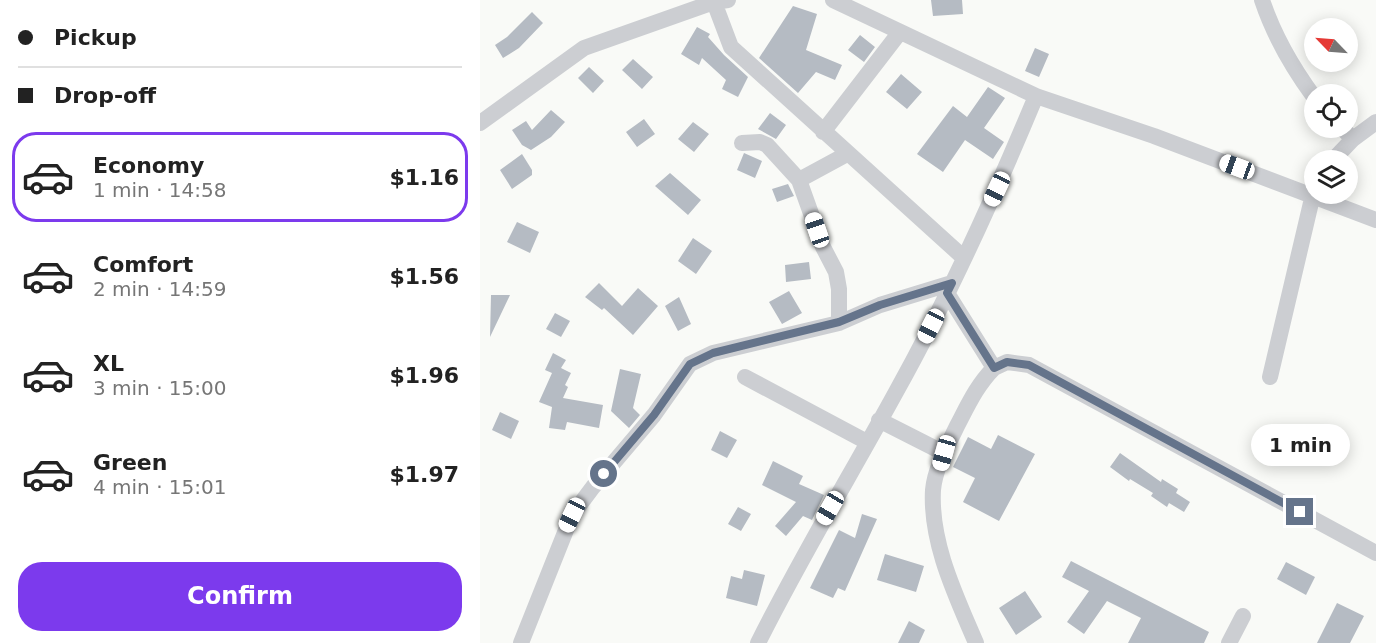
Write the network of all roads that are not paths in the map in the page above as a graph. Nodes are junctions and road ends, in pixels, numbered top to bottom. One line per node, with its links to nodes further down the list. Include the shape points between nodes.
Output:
1 (833, 0): 4 (street)
2 (1262, 0): 5 (street, via 1270,24)
3 (721, 1): 8 (street, via 584,48); 10 (street, via 731,47)
4 (900, 32): 6 (street); 10 (street)
5 (1305, 84)
6 (1036, 96): 14 (street); 18 (street)
7 (1376, 122): 9 (street)
8 (480, 123)
9 (1358, 129)
10 (823, 132): 12 (street)
11 (742, 143): 13 (street, via 766,145)
12 (847, 154): 13 (street); 18 (street)
13 (799, 180): 20 (street, via 836,272)
14 (1304, 189)
15 (1310, 204): 23 (street)
16 (1340, 204): 17 (street)
17 (1376, 220)
18 (964, 258): 19 (street)
19 (949, 288): 20 (street, via 888,302); 21 (street); 24 (street)
20 (839, 322): 29 (street, via 713,353 690,364 654,415 572,515)
21 (994, 368): 26 (street, via 975,392); 27 (street, via 1007,362 1029,365)
22 (745, 377): 25 (street)
23 (1270, 377)
24 (879, 420): 25 (street); 26 (street)
25 (867, 442): 30 (street)
26 (944, 453): 31 (street, via 933,488 935,523 949,578)
27 (1376, 553)
28 (1243, 616): 32 (street)
29 (521, 643)
30 (758, 643)
31 (976, 643)
32 (1229, 643)

